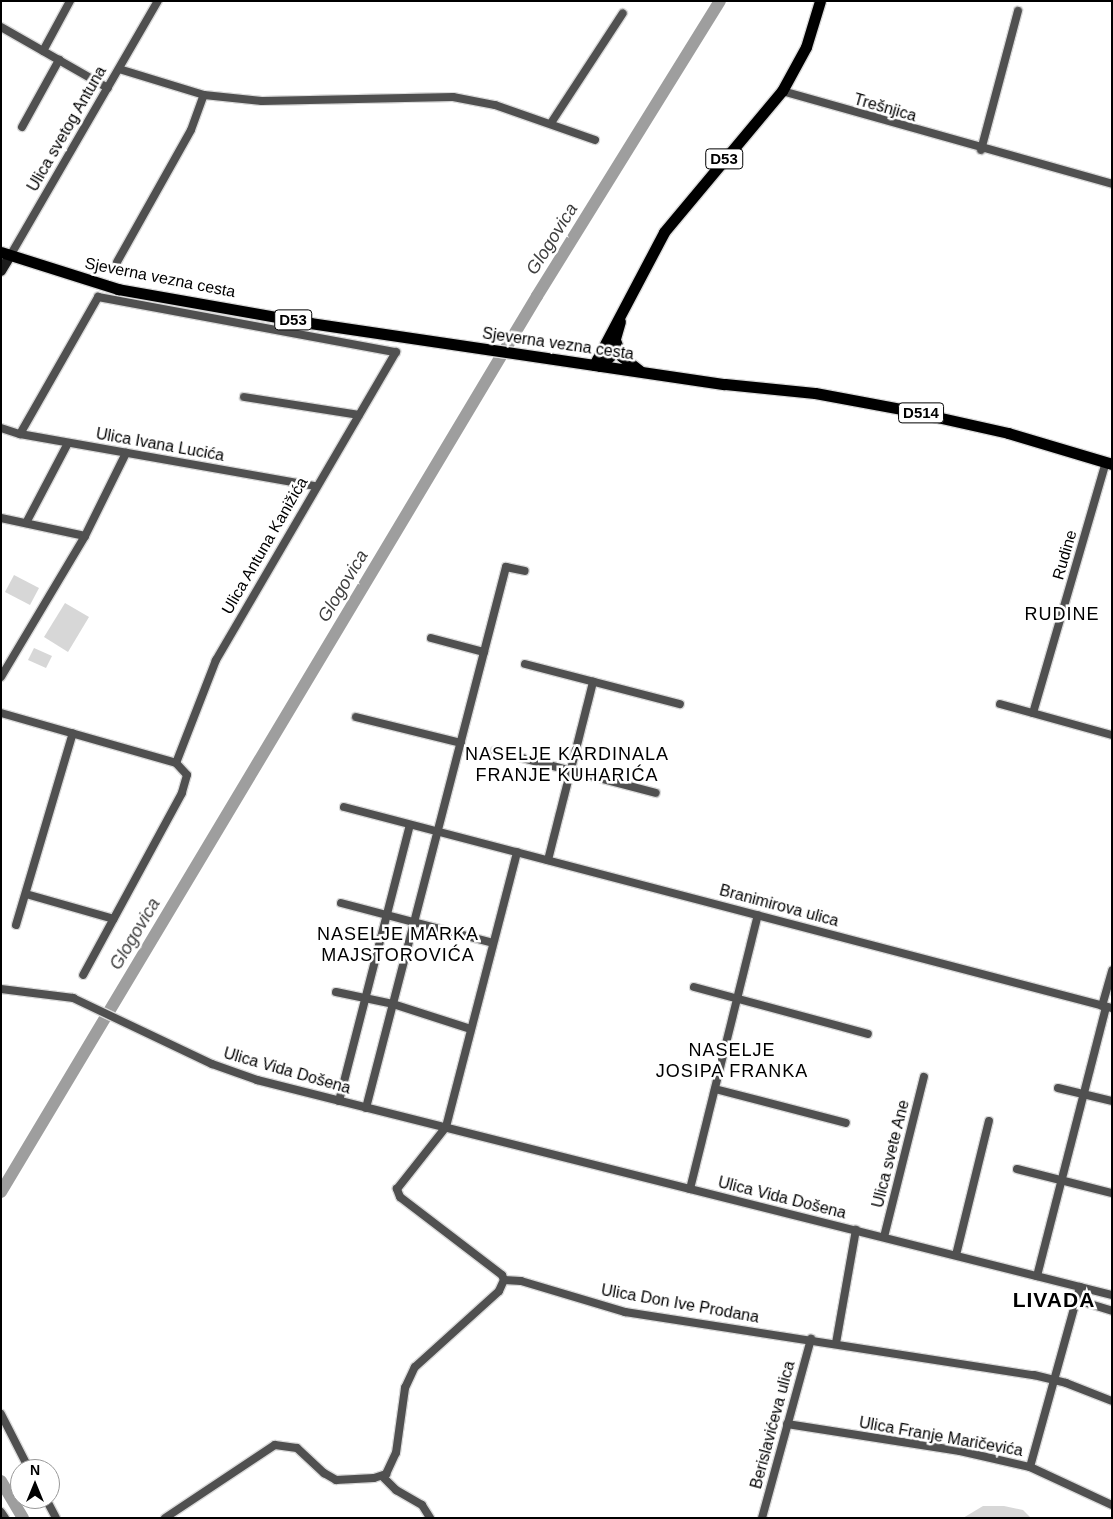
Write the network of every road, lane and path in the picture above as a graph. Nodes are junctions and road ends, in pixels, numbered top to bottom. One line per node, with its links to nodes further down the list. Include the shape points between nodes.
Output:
1 (70, 1): 7 (street)
2 (158, 1): 9 (street, Ulica svetog Antuna)
3 (820, 1): 11 (main road, D53, via 806,47)
4 (1018, 11): 16 (street)
5 (623, 13): 13 (street)
6 (1, 27): 7 (street)
7 (43, 51): 8 (street)
8 (59, 60): 10 (street); 14 (street)
9 (119, 69): 10 (street, Ulica svetog Antuna); 12 (street)
10 (108, 88): 18 (street, Ulica svetog Antuna)
11 (782, 91): 16 (street, Trešnjica); 21 (main road, D53, via 669,225 650,254)
12 (204, 95): 13 (street, via 262,101 453,97); 19 (street, via 191,130)
13 (551, 123): 15 (street)
14 (22, 127)
15 (595, 140)
16 (982, 150): 17 (street, Trešnjica)
17 (1112, 184)
18 (6, 254): 20 (main road, Ulica svetog Antuna); 22 (main road, Sjeverna vezna cesta / D53, via 118,289)
19 (117, 262)
20 (1, 271)
21 (622, 314): 23 (main road, D53); 24 (main road, D53)
22 (308, 328): 24 (main road, Sjeverna vezna cesta / D53); 27 (street, Ulica Antuna Kanižića, via 396,352); 29 (street, via 98,297)
23 (615, 340): 24 (main road, D53, via 610,356); 25 (main road, via 624,360)
24 (597, 366): 25 (main road, Sjeverna vezna cesta / D514)
25 (643, 372): 32 (main road, Sjeverna vezna cesta / D514, via 815,393 901,409 999,431)
26 (244, 397): 27 (street)
27 (359, 415): 33 (street, Ulica Antuna Kanižića)
28 (1, 428): 29 (street, Ulica Ivana Lucića)
29 (20, 434): 30 (street, Ulica Ivana Lucića)
30 (68, 443): 31 (street, Ulica Ivana Lucića); 35 (street)
31 (126, 453): 33 (street, Ulica Ivana Lucića); 36 (street)
32 (1109, 463): 46 (street, Rudine)
33 (315, 486): 52 (street, Ulica Antuna Kanižića, via 216,660)
34 (1, 518): 35 (street)
35 (26, 523): 36 (street)
36 (85, 536): 41 (street)
37 (525, 571): 39 (street, via 506,567)
38 (431, 638): 39 (street)
39 (484, 652): 50 (street)
40 (525, 664): 42 (street)
41 (1, 677)
42 (594, 682): 43 (street); 53 (street)
43 (680, 704)
44 (1000, 704): 46 (street)
45 (1, 713): 48 (street)
46 (1033, 713): 49 (street)
47 (356, 717): 50 (street)
48 (73, 733): 52 (street); 60 (street)
49 (1112, 735)
50 (461, 743): 57 (street)
51 (494, 750): 53 (street)
52 (176, 762): 64 (street, via 187,776 182,793)
53 (570, 771): 54 (street); 59 (street)
54 (656, 793)
55 (344, 807): 56 (street, Branimirova ulica)
56 (410, 826): 57 (street, Branimirova ulica); 62 (street)
57 (438, 832): 58 (street, Branimirova ulica); 65 (street)
58 (517, 852): 59 (street, Branimirova ulica); 67 (street)
59 (548, 860): 63 (street, Branimirova ulica)
60 (26, 894): 64 (street); 66 (street)
61 (342, 903): 62 (street)
62 (387, 915): 65 (street); 73 (street)
63 (758, 915): 74 (street); 76 (street, Branimirova ulica)
64 (114, 919): 69 (street)
65 (414, 922): 67 (street); 75 (street)
66 (16, 925)
67 (493, 943): 77 (street)
68 (1112, 970): 76 (street)
69 (83, 975)
70 (694, 987): 74 (street)
71 (1, 989): 83 (street, Ulica Vida Došena, via 73,998 232,1073)
72 (336, 992): 73 (street)
73 (365, 998): 75 (street); 83 (street)
74 (737, 1000): 78 (street); 81 (street)
75 (393, 1004): 77 (street); 85 (street)
76 (1107, 1007): 82 (street)
77 (471, 1029): 88 (street)
78 (868, 1034)
79 (924, 1077): 94 (street, Ulica svete Ane)
80 (1058, 1088): 82 (street)
81 (715, 1089): 87 (street); 91 (street)
82 (1084, 1094): 84 (street); 90 (street)
83 (339, 1101): 85 (street, Ulica Vida Došena)
84 (1112, 1101)
85 (366, 1108): 88 (street, Ulica Vida Došena)
86 (989, 1121): 95 (street)
87 (846, 1123)
88 (446, 1127): 91 (street, Ulica Vida Došena); 97 (street, via 400,1181 398,1193)
89 (1017, 1169): 90 (street)
90 (1062, 1181): 92 (street); 96 (street)
91 (690, 1189): 93 (street, Ulica Vida Došena)
92 (1112, 1193)
93 (856, 1230): 94 (street, Ulica Vida Došena); 103 (street)
94 (884, 1237): 95 (street, Ulica Vida Došena)
95 (956, 1255): 96 (street, Ulica Vida Došena)
96 (1038, 1276): 98 (street, Ulica Vida Došena)
97 (504, 1280): 102 (street, Ulica Don Ive Prodana, via 521,1281 625,1312); 110 (street, via 499,1291 415,1367 405,1388 396,1453 388,1471)
98 (1080, 1287): 99 (street, Ulica Vida Došena); 100 (street)
99 (1112, 1295)
100 (1077, 1300): 101 (street); 104 (street)
101 (1112, 1311)
102 (810, 1339): 103 (street, Ulica Don Ive Prodana); 107 (street, Berislavićeva ulica)
103 (836, 1343): 104 (street, Ulica Don Ive Prodana)
104 (1055, 1379): 105 (street, Ulica Don Ive Prodana); 109 (street)
105 (1112, 1401)
106 (1, 1414): 108 (street)
107 (787, 1424): 109 (street, Ulica Franje Maričevića, via 960,1451); 116 (street, Berislavićeva ulica)
108 (24, 1459)
109 (1030, 1467): 111 (street, Ulica Franje Maričevića)
110 (382, 1476): 114 (street, via 336,1480 297,1448 275,1444); 115 (street, via 396,1490 422,1505)
111 (1112, 1505)
112 (1, 1512): 113 (street)
113 (5, 1518)
114 (165, 1518)
115 (430, 1518)
116 (762, 1518)

